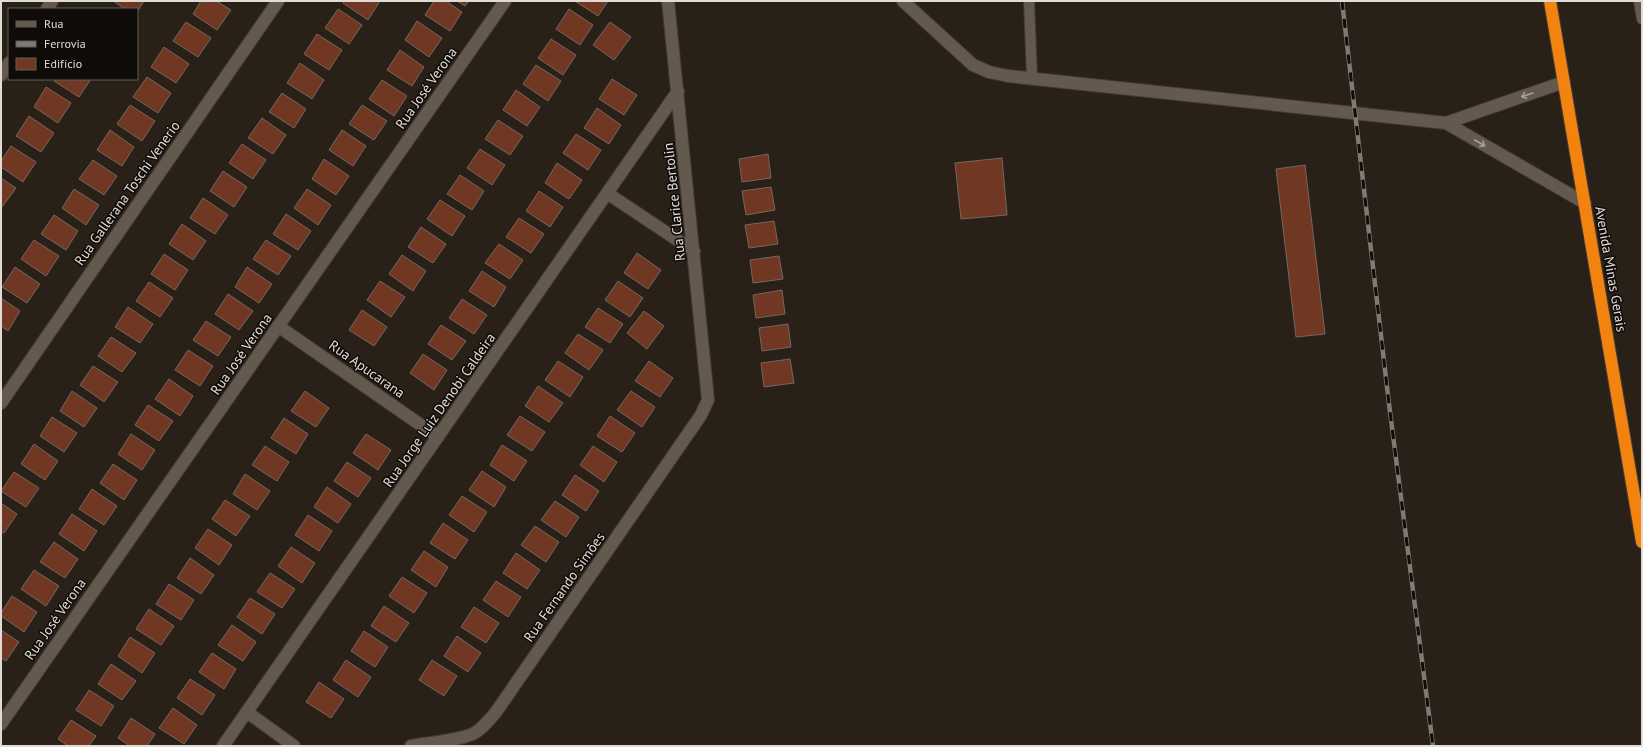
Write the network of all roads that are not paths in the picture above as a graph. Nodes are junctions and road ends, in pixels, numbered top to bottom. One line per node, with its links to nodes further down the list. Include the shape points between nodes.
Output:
1 (278, 1): 20 (street, Rua Gallerana Toschi Venerio)
2 (505, 1): 18 (street, Rua José Verona)
3 (668, 1): 13 (street, Rua Clarice Bertolin)
4 (903, 1): 11 (street, via 973,65 1002,75)
5 (1029, 1): 11 (lane)
6 (1550, 1): 12 (highway, Avenida Minas Gerais)
7 (1639, 1): 8 (lane)
8 (1642, 19)
9 (8, 64): 10 (street)
10 (1, 75)
11 (1032, 78): 14 (street)
12 (1564, 82): 14 (street, one-way to 14); 16 (highway, Avenida Minas Gerais)
13 (678, 91): 15 (street, Rua Jorge Luiz Denobi Caldeira); 17 (street, Rua Clarice Bertolin)
14 (1446, 123): 16 (street, one-way to 16)
15 (607, 193): 17 (street); 21 (street, Rua Jorge Luiz Denobi Caldeira)
16 (1585, 203): 22 (highway, Avenida Minas Gerais)
17 (694, 251): 19 (street, Rua Clarice Bertolin)
18 (278, 326): 21 (street, Rua Apucarana); 24 (street, Rua José Verona)
19 (708, 400): 27 (street, Rua Fernando Simões, via 701,415 496,712 475,733)
20 (1, 403)
21 (438, 437): 23 (street, Rua Jorge Luiz Denobi Caldeira)
22 (1642, 542)
23 (247, 712): 25 (street, Rua Jorge Luiz Denobi Caldeira); 26 (street)
24 (1, 724)
25 (224, 746)
26 (294, 746)
27 (411, 746)

